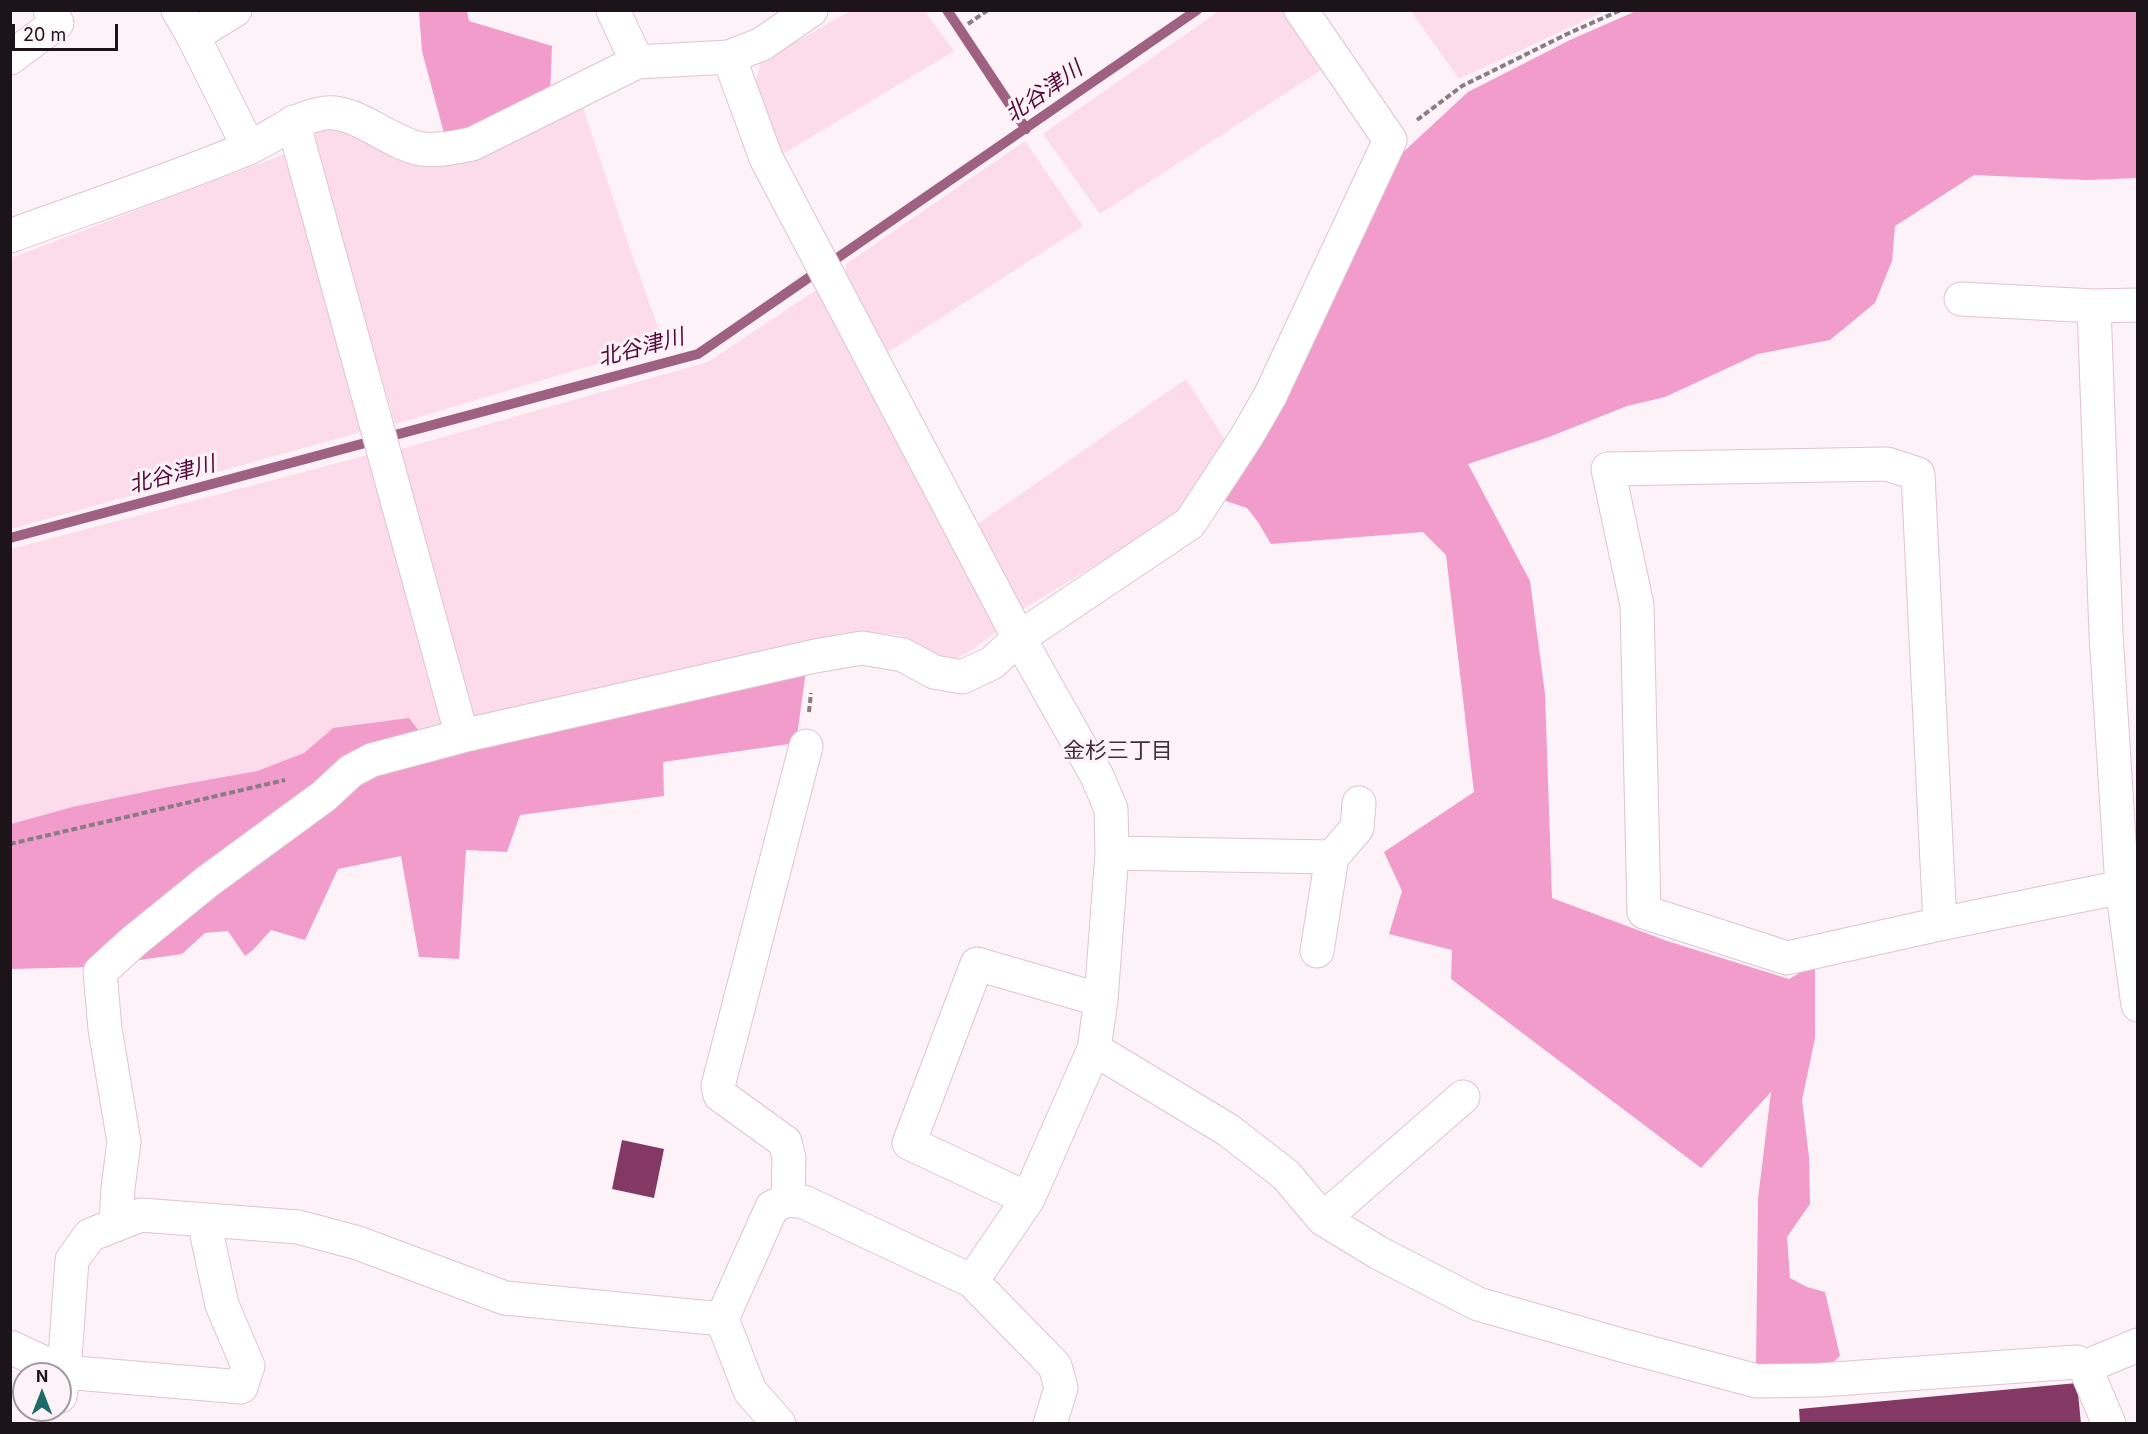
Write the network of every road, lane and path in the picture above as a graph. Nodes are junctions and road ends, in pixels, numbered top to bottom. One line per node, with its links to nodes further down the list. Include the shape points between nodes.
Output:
1 (50, 10): 11 (street, via 57,23)
2 (234, 10): 8 (street)
3 (613, 10): 12 (street)
4 (811, 10): 10 (street, via 762,44)
5 (988, 10): 9 (path)
6 (1301, 10): 14 (street)
7 (1621, 10): 14 (path, via 1462,86)
8 (186, 23): 15 (street)
9 (968, 24)
10 (729, 57): 12 (street); 20 (street, via 766,158)
11 (10, 58)
12 (637, 62): 13 (street, via 472,144 446,150 403,144 346,115 326,113)
13 (293, 122): 15 (street); 23 (street)
14 (1390, 140): 20 (street, via 1270,396 1190,523)
15 (249, 148): 16 (street)
16 (10, 236)
17 (1961, 299): 19 (street)
18 (2138, 305): 19 (street)
19 (2094, 306): 22 (street, via 2106,634)
20 (1019, 638): 21 (street, via 992,663 962,677 934,672 903,655 862,648); 28 (street, via 1097,776 1111,809)
21 (815, 656): 23 (street); 24 (path)
22 (2125, 720): 30 (street)
23 (462, 736): 41 (street, via 372,760 351,771 324,796 208,880 100,972 105,1029 124,1142)
24 (806, 746): 38 (street, via 718,1086 720,1095 784,1142 789,1158)
25 (294, 777): 27 (path)
26 (1359, 803): 29 (street, via 1357,828)
27 (10, 844)
28 (1112, 853): 29 (street); 33 (street)
29 (1332, 857): 32 (street)
30 (2122, 887): 31 (street); 34 (street)
31 (1940, 924): 31 (street, via 1787,958 1644,912 1637,605 1608,469 1887,464 1917,474)
32 (1317, 951)
33 (1101, 1000): 35 (street); 37 (street, via 977,964 909,1143)
34 (2138, 1005)
35 (1094, 1049): 37 (street); 39 (street, via 1228,1130 1286,1175)
36 (1463, 1097): 39 (street)
37 (1028, 1199): 42 (street)
38 (788, 1200): 42 (street, via 804,1202); 43 (street, via 772,1207)
39 (1323, 1219): 48 (street, via 1478,1304 1757,1381 2077,1362)
40 (204, 1221): 41 (street, via 141,1215); 43 (street, via 298,1227 358,1243 505,1298); 49 (street, via 222,1305 248,1366 241,1387)
41 (116, 1226): 47 (street, via 90,1235 72,1260)
42 (972, 1281): 51 (street, via 1055,1366 1061,1388)
43 (722, 1319): 50 (street, via 750,1391)
44 (2138, 1345): 48 (street)
45 (10, 1347): 46 (street)
46 (31, 1362)
47 (64, 1362)
48 (2085, 1367): 52 (street)
49 (72, 1384)
50 (779, 1424)
51 (1050, 1424)
52 (2109, 1424)

